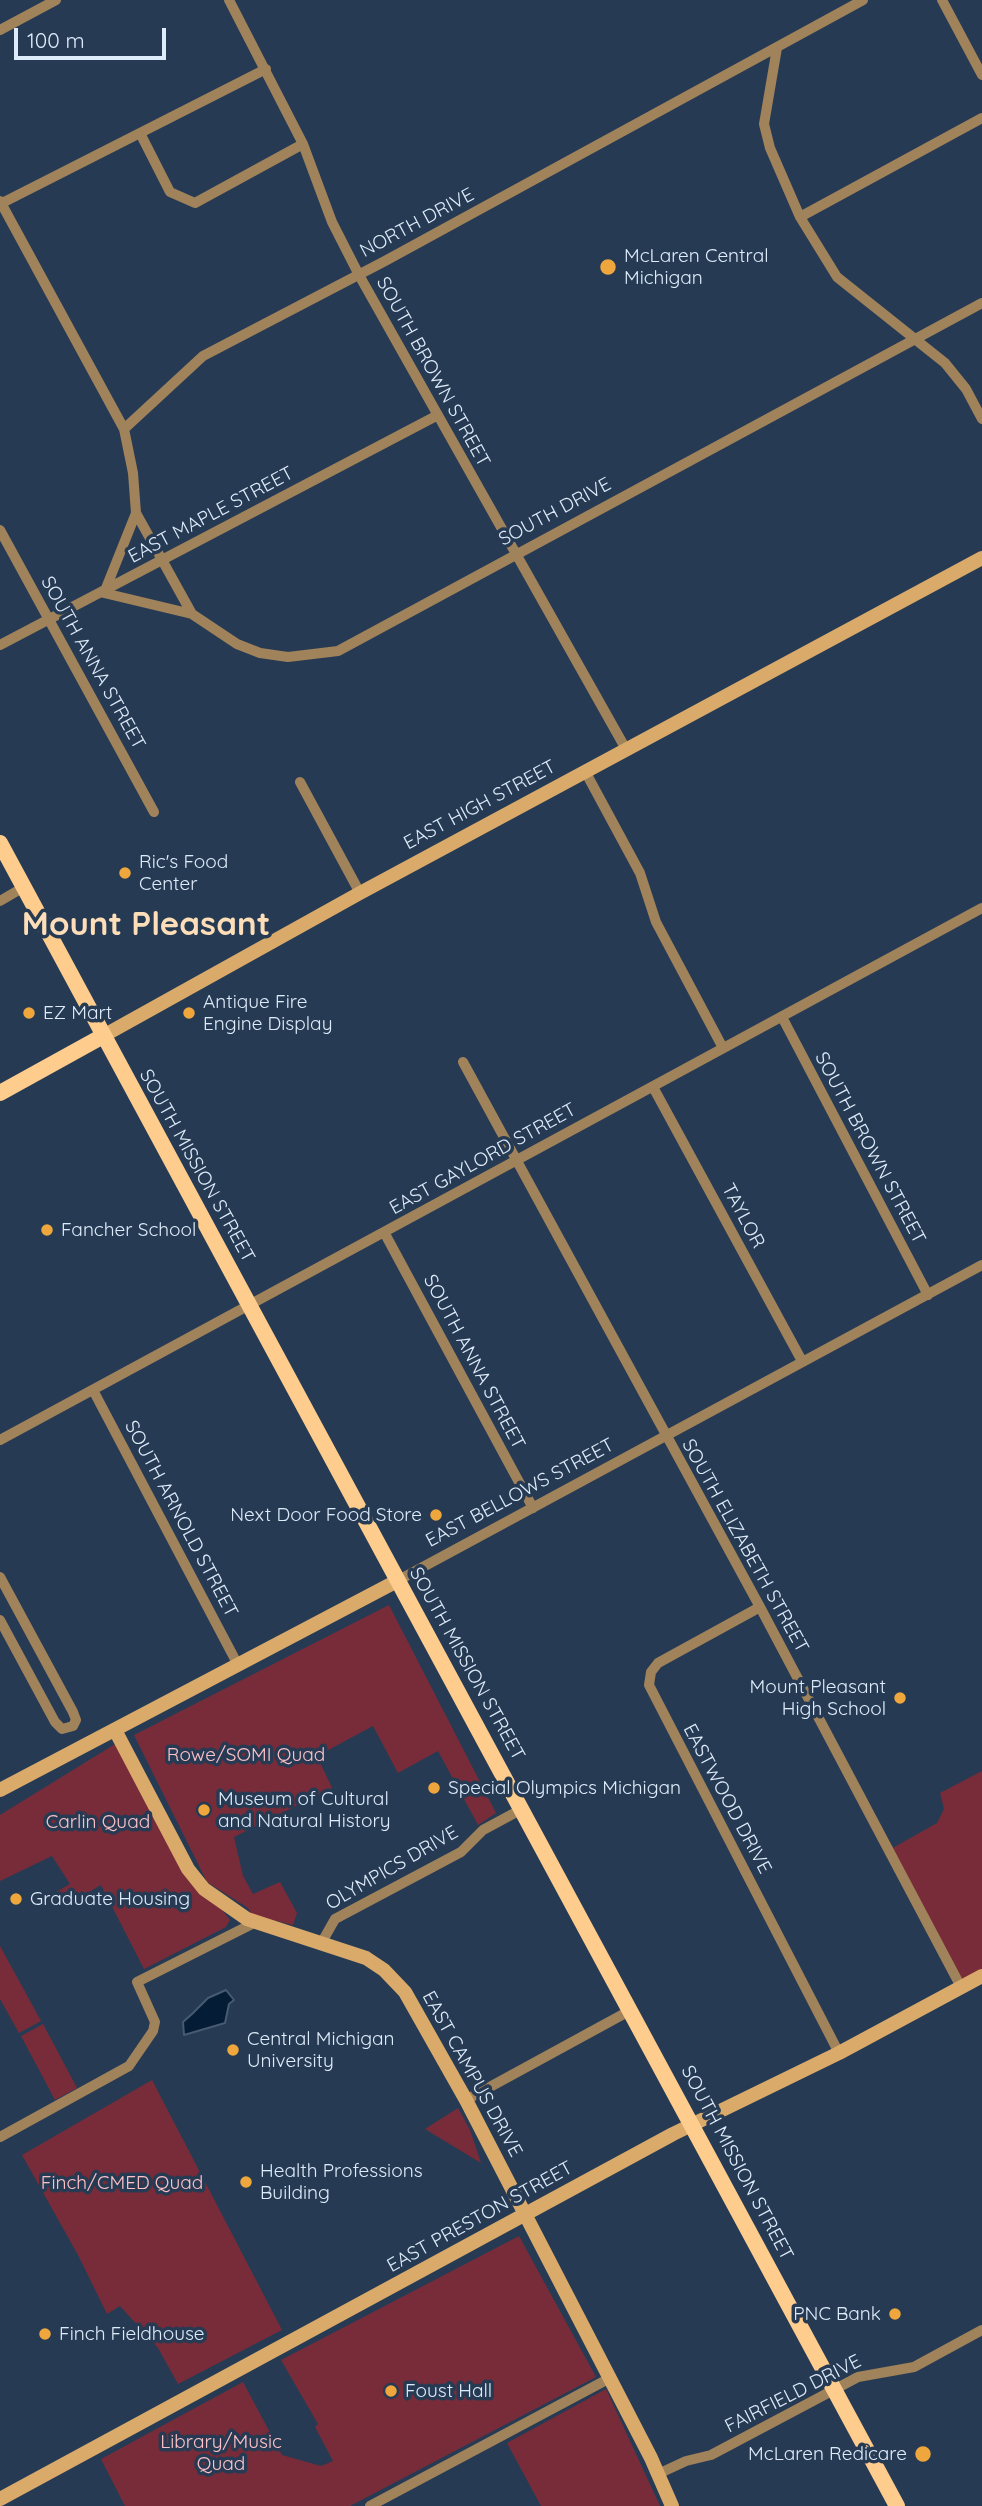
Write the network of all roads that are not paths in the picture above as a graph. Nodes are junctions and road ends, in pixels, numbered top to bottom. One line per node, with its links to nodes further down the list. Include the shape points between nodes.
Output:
1 (56, 0): 5 (street)
2 (229, 0): 7 (street, SOUTH BROWN STREET)
3 (863, 0): 6 (street, NORTH DRIVE)
4 (942, 0): 8 (street)
5 (0, 30)
6 (777, 48): 13 (street, via 764,124); 14 (street, NORTH DRIVE)
7 (266, 69): 10 (street); 11 (street, SOUTH BROWN STREET)
8 (982, 75)
9 (982, 118): 13 (street)
10 (140, 133): 11 (street, via 170,192 195,203); 12 (street)
11 (303, 144): 14 (street, SOUTH BROWN STREET, via 332,222)
12 (0, 203): 19 (street)
13 (800, 216): 16 (street, via 837,276)
14 (359, 275): 17 (street, SOUTH BROWN STREET); 19 (street, NORTH DRIVE, via 203,356)
15 (982, 303): 16 (street, SOUTH DRIVE)
16 (914, 340): 18 (street, via 945,363); 22 (street, SOUTH DRIVE)
17 (438, 415): 22 (street, SOUTH BROWN STREET); 24 (street, EAST MAPLE STREET)
18 (982, 419)
19 (124, 429): 20 (street)
20 (136, 513): 24 (street); 25 (street)
21 (0, 530): 27 (street, SOUTH ANNA STREET)
22 (514, 553): 26 (street, SOUTH DRIVE, via 338,651 316,656 260,653 237,644); 29 (street, SOUTH BROWN STREET)
23 (982, 558): 29 (street, EAST HIGH STREET)
24 (161, 561): 25 (street, EAST MAPLE STREET); 26 (street, SOUTH DRIVE)
25 (104, 593): 26 (street); 27 (street, EAST MAPLE STREET)
26 (192, 614)
27 (50, 620): 28 (street, EAST MAPLE STREET); 32 (street, SOUTH ANNA STREET)
28 (0, 645)
29 (627, 751): 30 (street, EAST HIGH STREET)
30 (586, 773): 35 (street, EAST HIGH STREET); 40 (street, via 640,873 656,922)
31 (300, 782): 35 (street)
32 (154, 812)
33 (0, 843): 34 (main road, SOUTH MISSION STREET)
34 (24, 887): 36 (street); 39 (main road, SOUTH MISSION STREET)
35 (360, 893): 39 (street, EAST HIGH STREET)
36 (0, 901)
37 (982, 908): 38 (street, EAST GAYLORD STREET)
38 (782, 1017): 40 (street, EAST GAYLORD STREET); 47 (street, SOUTH BROWN STREET)
39 (103, 1036): 43 (main road, EAST HIGH STREET); 48 (main road, SOUTH MISSION STREET)
40 (723, 1048): 42 (street, EAST GAYLORD STREET)
41 (463, 1062): 44 (street, SOUTH ELIZABETH STREET)
42 (653, 1087): 44 (street, EAST GAYLORD STREET); 49 (street, TAYLOR)
43 (0, 1093)
44 (516, 1160): 45 (street, EAST GAYLORD STREET); 51 (street, SOUTH ELIZABETH STREET)
45 (384, 1233): 48 (street, EAST GAYLORD STREET); 53 (street, SOUTH ANNA STREET)
46 (982, 1265): 47 (street, EAST BELLOWS STREET)
47 (928, 1296): 49 (street, EAST BELLOWS STREET)
48 (249, 1305): 50 (street, EAST GAYLORD STREET); 55 (main road, SOUTH MISSION STREET)
49 (802, 1361): 51 (street, EAST BELLOWS STREET)
50 (93, 1390): 52 (street, EAST GAYLORD STREET); 58 (street, SOUTH ARNOLD STREET)
51 (665, 1437): 53 (street, EAST BELLOWS STREET); 56 (street, SOUTH ELIZABETH STREET)
52 (0, 1440)
53 (533, 1508): 55 (street, EAST BELLOWS STREET)
54 (0, 1577): 57 (street, via 75,1716 73,1726 62,1729 55,1723)
55 (397, 1581): 58 (street, EAST BELLOWS STREET); 61 (main road, SOUTH MISSION STREET)
56 (760, 1607): 65 (street, SOUTH ELIZABETH STREET); 67 (street, EASTWOOD DRIVE, via 658,1663 649,1685)
57 (0, 1620)
58 (238, 1665): 59 (street, EAST BELLOWS STREET)
59 (115, 1730): 60 (street, EAST BELLOWS STREET); 62 (street, EAST CAMPUS DRIVE, via 191,1875 232,1912)
60 (0, 1790)
61 (522, 1809): 63 (street, OLYMPICS DRIVE, via 483,1830 461,1852 335,1919); 66 (main road, SOUTH MISSION STREET)
62 (256, 1922): 63 (street, EAST CAMPUS DRIVE); 70 (street, via 137,1982 155,2022 129,2066)
63 (322, 1942): 68 (street, EAST CAMPUS DRIVE, via 366,1958 399,1984)
64 (982, 1976): 65 (street, EAST PRESTON STREET)
65 (961, 1987): 67 (street, EAST PRESTON STREET)
66 (631, 2010): 68 (street); 69 (main road, SOUTH MISSION STREET)
67 (839, 2053): 69 (street, EAST PRESTON STREET)
68 (466, 2100): 71 (street, EAST CAMPUS DRIVE)
69 (693, 2124): 71 (street, EAST PRESTON STREET); 74 (main road, SOUTH MISSION STREET)
70 (0, 2137)
71 (525, 2214): 73 (street, EAST CAMPUS DRIVE); 76 (street, EAST PRESTON STREET)
72 (982, 2330): 74 (street, FAIRFIELD DRIVE, via 914,2367 869,2374)
73 (610, 2378): 75 (street, EAST CAMPUS DRIVE); 77 (street)
74 (834, 2389): 75 (street, FAIRFIELD DRIVE, via 711,2455); 79 (main road, SOUTH MISSION STREET)
75 (659, 2474): 78 (street, EAST CAMPUS DRIVE)
76 (0, 2499)
77 (370, 2506)
78 (672, 2506)
79 (897, 2506)

